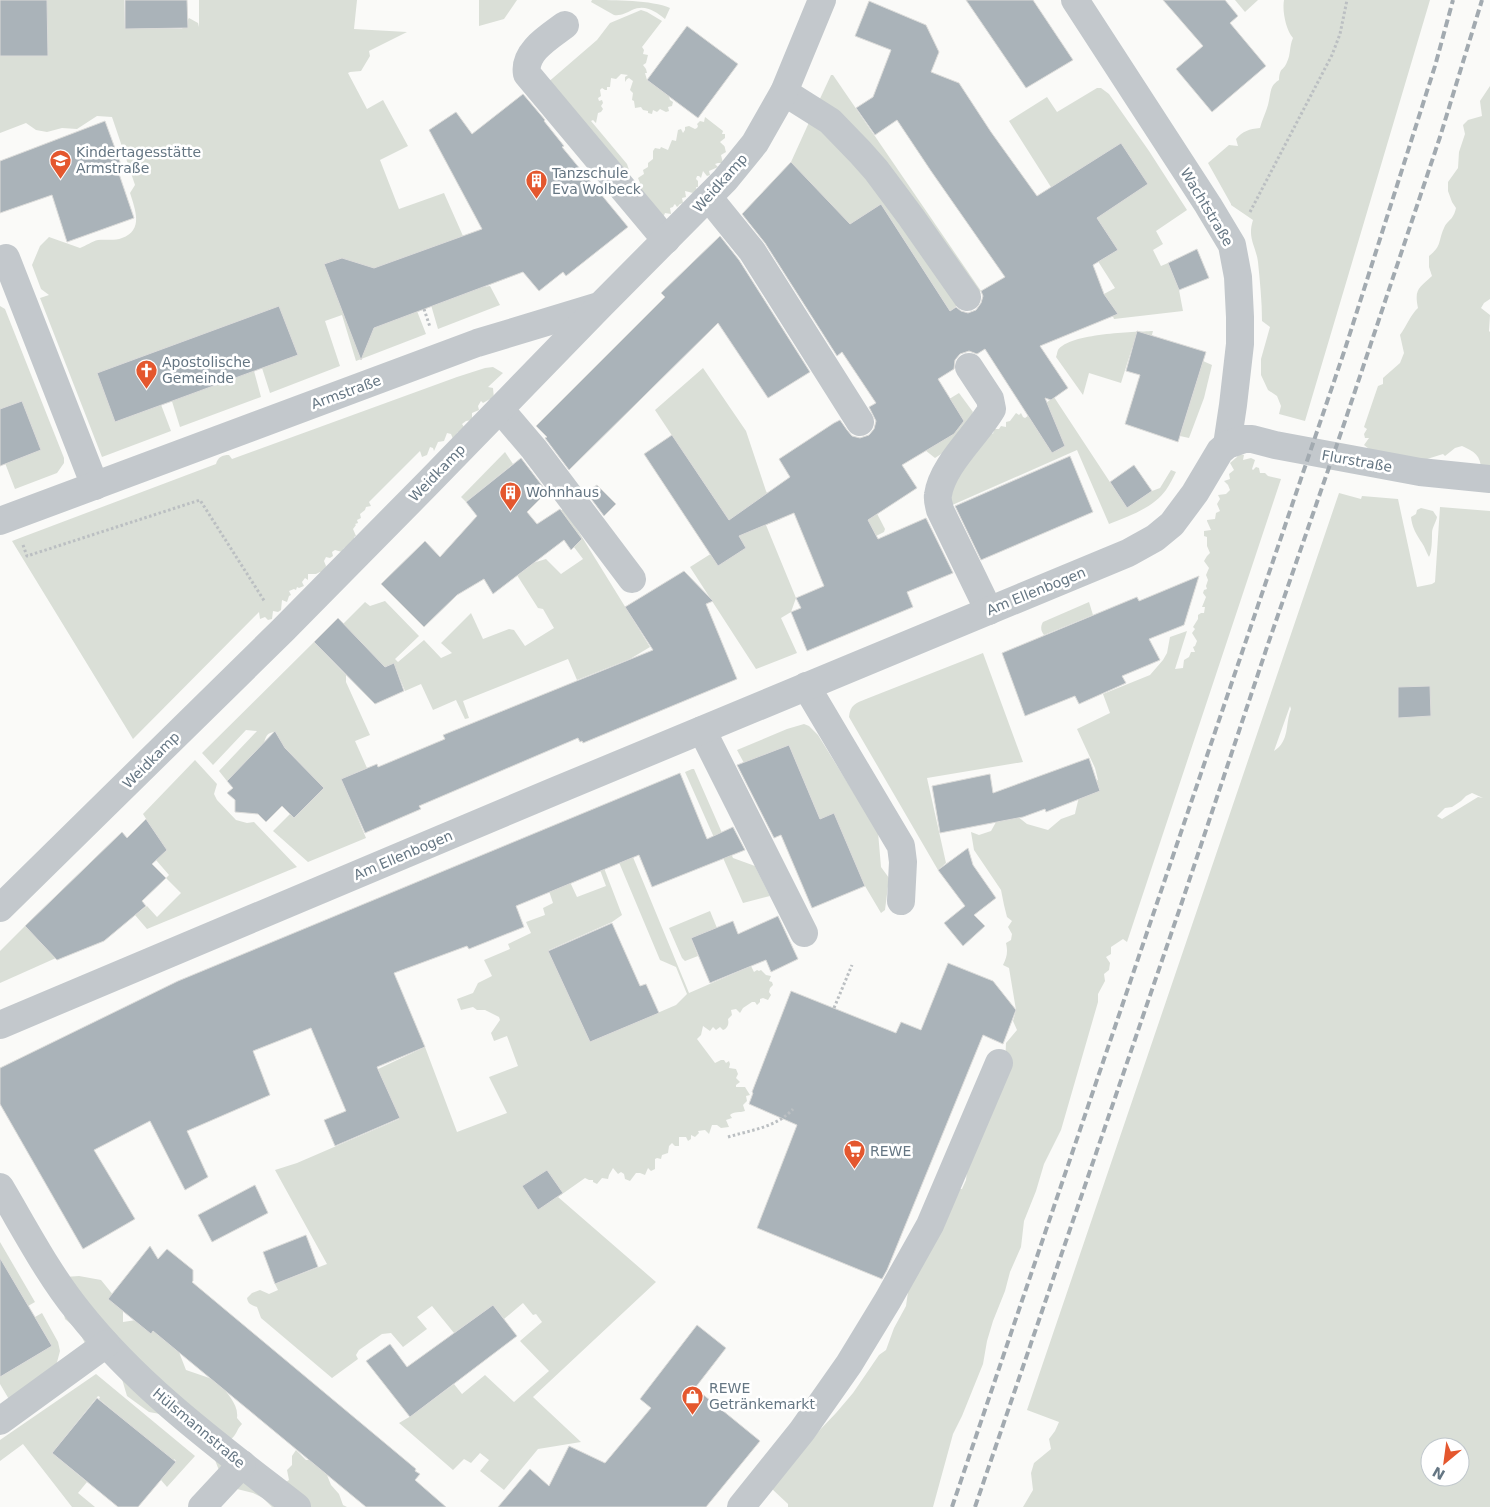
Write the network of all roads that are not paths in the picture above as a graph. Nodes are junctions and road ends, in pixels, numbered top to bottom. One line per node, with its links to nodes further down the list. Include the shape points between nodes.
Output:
1 (822, 0): 4 (street, Weidkamp)
2 (1075, 0): 13 (street, Wachtstraße, via 1232,245 1238,277 1240,344)
3 (564, 24): 6 (street, via 529,58 527,74)
4 (784, 92): 5 (street, Weidkamp, via 755,143); 8 (street, via 830,121 860,152)
5 (709, 198): 6 (street, Weidkamp); 12 (street, via 752,251)
6 (666, 240): 9 (street, Weidkamp)
7 (6, 258): 15 (street)
8 (967, 297)
9 (600, 306): 11 (street, Weidkamp); 15 (street, Armstraße, via 477,343)
10 (969, 367): 18 (street, via 990,399 992,409 947,472 939,489 938,502)
11 (500, 409): 17 (street); 22 (street, Weidkamp, via 283,630)
12 (860, 422)
13 (1227, 445): 14 (street, Flurstraße, via 1244,438 1252,439 1371,464); 18 (street, Am Ellenbogen, via 1172,524 1155,538 1103,564)
14 (1490, 479)
15 (95, 486): 16 (street, Armstraße)
16 (5, 519)
17 (632, 579)
18 (989, 611): 19 (street, Am Ellenbogen)
19 (806, 686): 20 (street, Am Ellenbogen); 21 (street, via 901,846)
20 (702, 730): 23 (street); 24 (street, Am Ellenbogen)
21 (901, 901)
22 (0, 908)
23 (804, 933)
24 (0, 1025)
25 (998, 1063): 32 (street, via 930,1225 870,1332 802,1431)
26 (0, 1187): 27 (street, Hülsmannstraße, via 44,1261 78,1311)
27 (106, 1344): 28 (street); 29 (street, Hülsmannstraße, via 190,1423)
28 (0, 1421)
29 (242, 1464): 30 (street); 31 (street, Hülsmannstraße)
30 (202, 1507)
31 (297, 1507)
32 (741, 1507)

